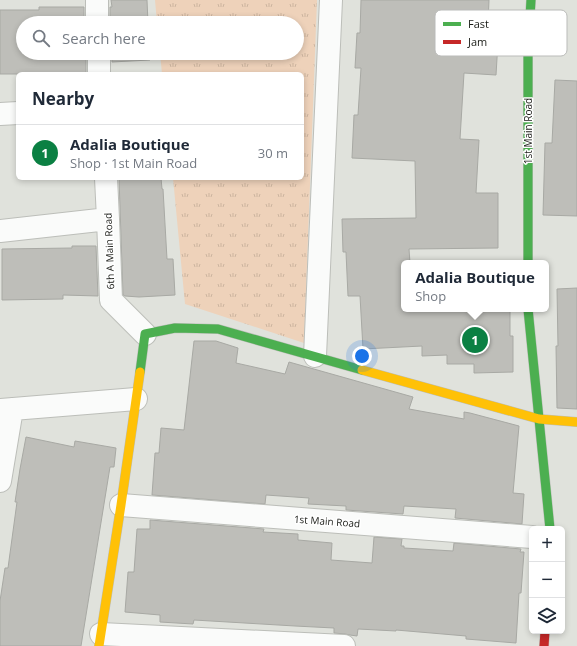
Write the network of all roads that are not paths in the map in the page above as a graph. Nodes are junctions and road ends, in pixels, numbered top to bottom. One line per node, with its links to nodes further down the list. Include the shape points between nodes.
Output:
1 (97, 0): 5 (street)
2 (331, 0): 17 (street)
3 (531, 0): 4 (street, 1st Main Road)
4 (530, 10)
5 (98, 16)
6 (528, 56): 14 (street, 1st Main Road)
7 (99, 60): 8 (street)
8 (99, 72)
9 (16, 113): 10 (street)
10 (0, 114)
11 (106, 180): 12 (street, 6th A Main Road)
12 (108, 219): 13 (street); 16 (street, 6th A Main Road, via 111,300)
13 (0, 231)
14 (528, 260)
15 (528, 312): 20 (street)
16 (145, 334): 17 (street, via 176,328 218,329); 18 (street)
17 (315, 356): 20 (street)
18 (136, 399): 19 (street); 23 (street)
19 (6, 409): 22 (street)
20 (539, 419): 21 (street); 24 (street)
21 (577, 422)
22 (0, 481)
23 (121, 506): 25 (street, 1st Main Road); 27 (street)
24 (550, 526)
25 (529, 537)
26 (545, 634): 29 (street)
27 (100, 640): 28 (street)
28 (344, 646)
29 (544, 646)

